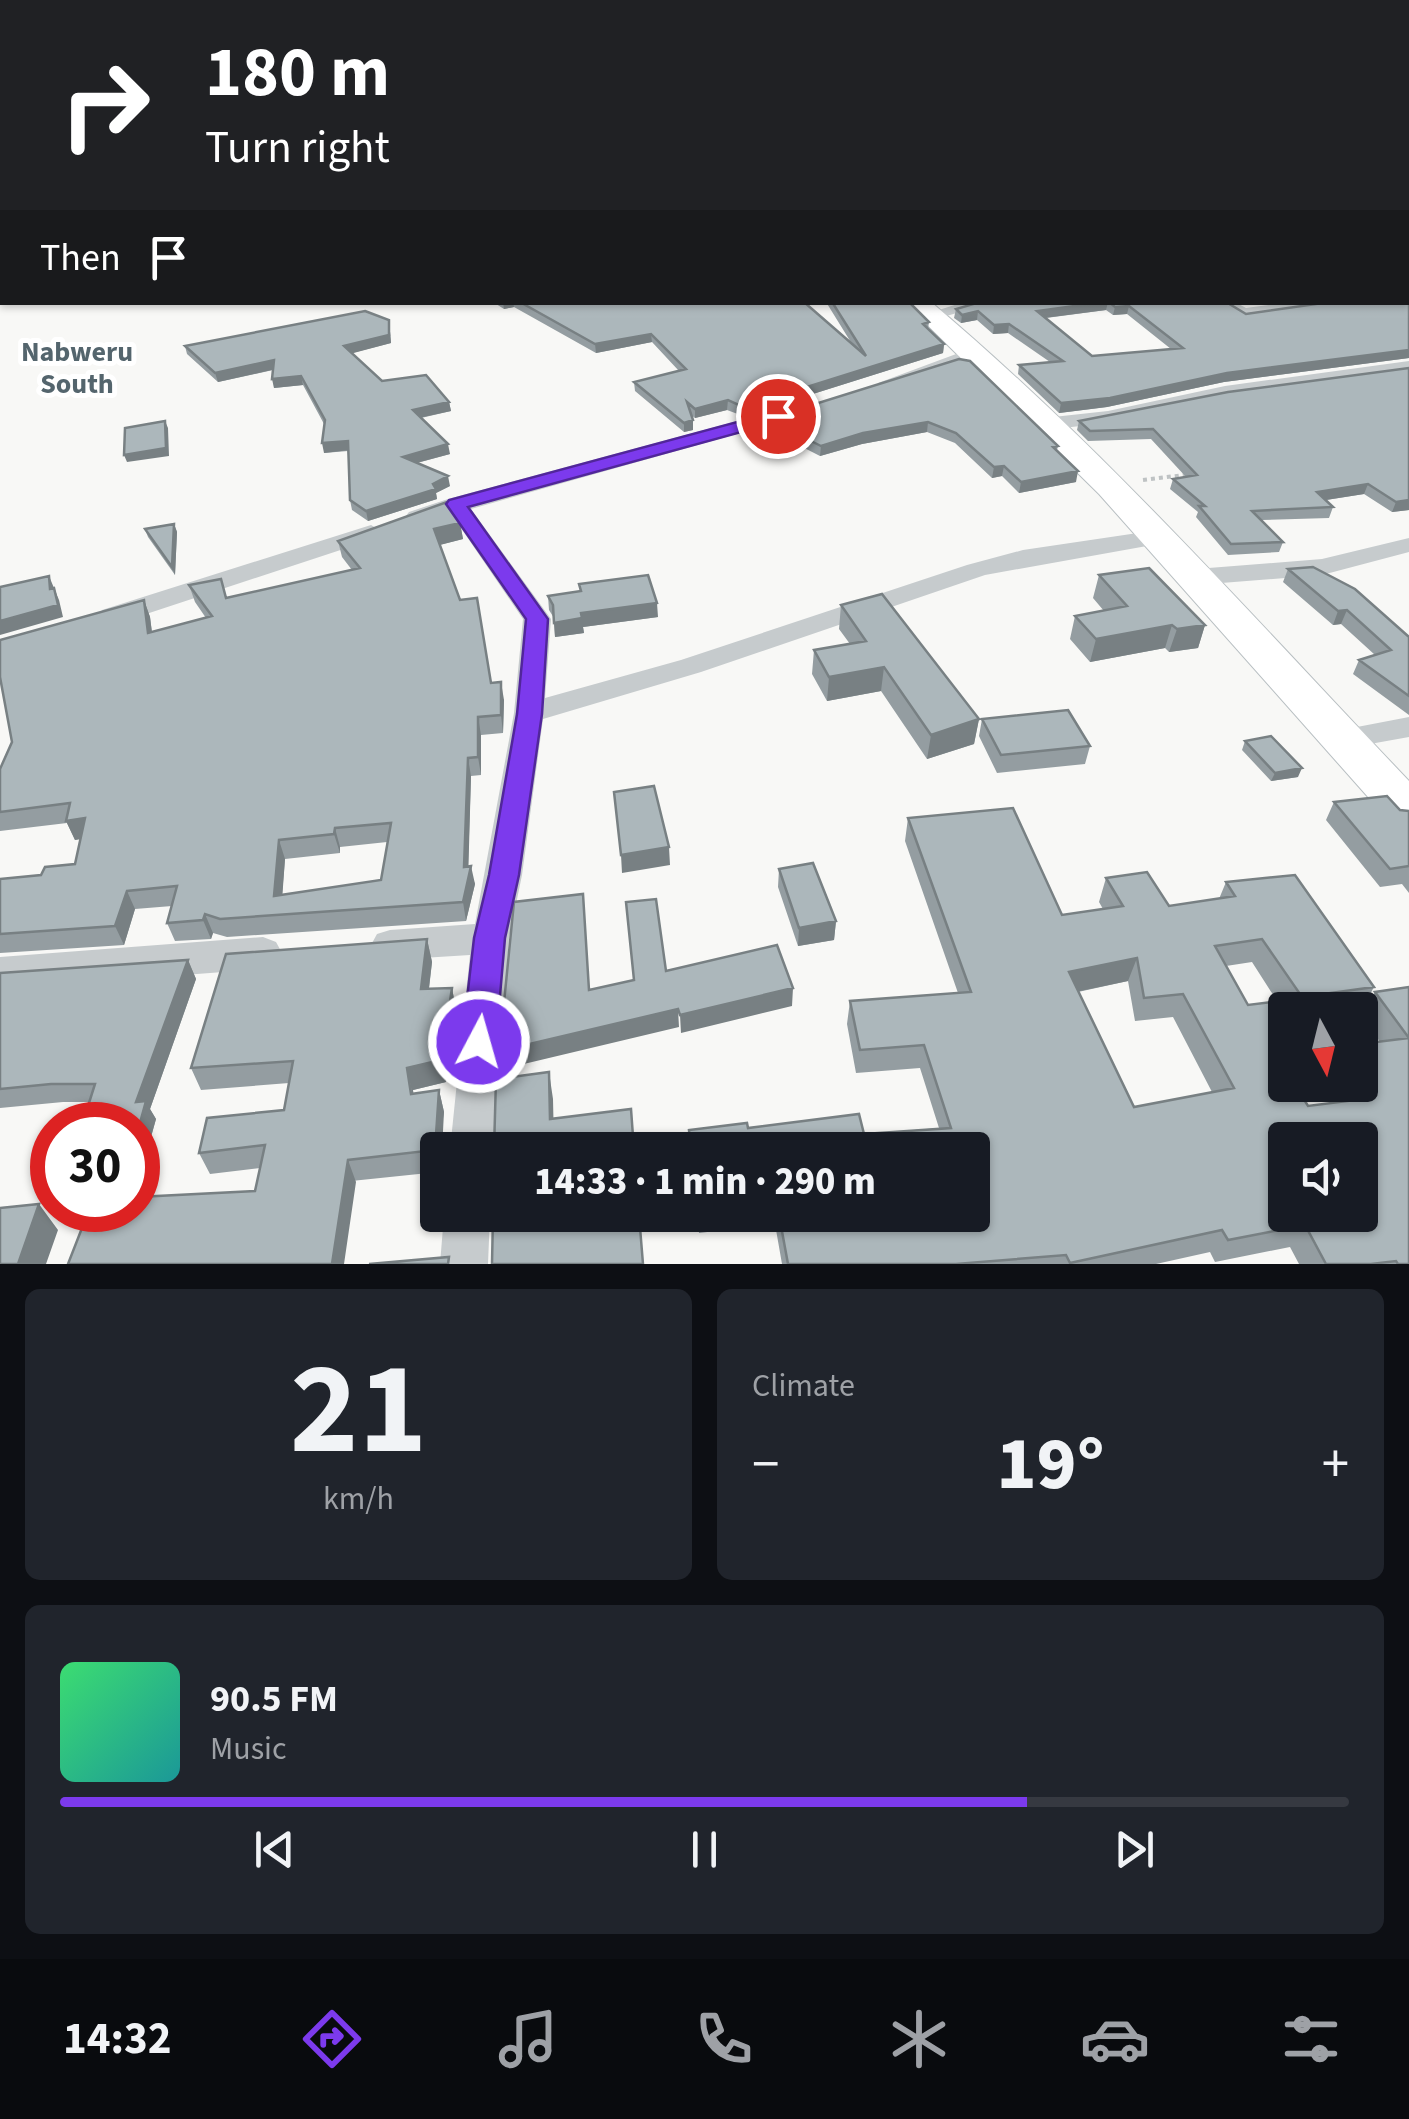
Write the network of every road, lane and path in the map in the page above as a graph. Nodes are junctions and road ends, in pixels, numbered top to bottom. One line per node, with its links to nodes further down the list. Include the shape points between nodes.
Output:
1 (961, 305): 4 (street)
2 (1227, 305): 3 (street, via 1243,314)
3 (1310, 305)
4 (924, 309): 5 (street)
5 (974, 352): 7 (street); 9 (street)
6 (1409, 366): 9 (street)
7 (864, 390)
8 (830, 400): 12 (street)
9 (1044, 424): 11 (street)
10 (1196, 474): 11 (path)
11 (1110, 487): 13 (street)
12 (456, 504): 16 (street); 17 (street, via 537,619)
13 (1158, 537): 15 (street); 17 (street, via 976,570)
14 (1409, 545): 15 (street, via 1322,567)
15 (1196, 577): 19 (street)
16 (82, 625)
17 (530, 714): 21 (street)
18 (1409, 727): 19 (street)
19 (1342, 739): 20 (street)
20 (1409, 812)
21 (490, 938): 22 (street); 25 (street)
22 (350, 948)
23 (290, 952): 24 (street)
24 (0, 973)
25 (474, 1132)
26 (466, 1232): 27 (street)
27 (464, 1264)

